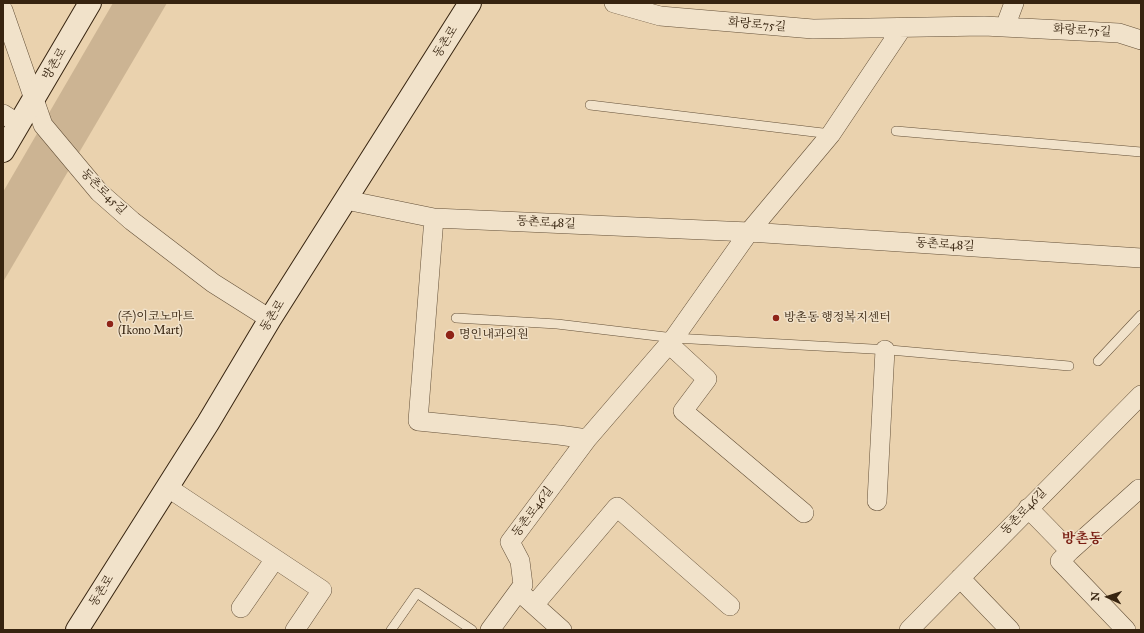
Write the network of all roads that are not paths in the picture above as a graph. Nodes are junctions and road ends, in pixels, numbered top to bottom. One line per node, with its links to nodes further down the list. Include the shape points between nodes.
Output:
1 (90, 3): 9 (main road, 방촌로)
2 (470, 3): 16 (main road, 동촌로)
3 (614, 3): 7 (street, 화랑로75길, via 660,16 813,30)
4 (1014, 3): 6 (street)
5 (6, 9): 9 (street, 동촌로45길)
6 (1005, 27): 7 (street, 화랑로75길); 8 (street, 화랑로75길, via 1120,33)
7 (902, 28): 13 (street)
8 (1141, 40)
9 (34, 99): 11 (main road, 방촌로); 22 (street, 동촌로45길, via 42,125 99,192 132,221 213,283)
10 (590, 105): 13 (lane)
11 (11, 119): 14 (main road, 방촌로)
12 (896, 132): 15 (lane)
13 (831, 134): 18 (street)
14 (3, 151)
15 (1141, 152)
16 (346, 200): 17 (street, 동촌로48길); 22 (main road, 동촌로)
17 (434, 218): 18 (street, 동촌로48길); 28 (street, via 418,421)
18 (748, 232): 19 (street, 동촌로48길); 23 (street)
19 (1141, 258)
20 (1141, 315): 25 (lane)
21 (456, 318): 23 (lane, via 557,324)
22 (270, 319): 29 (main road, 동촌로)
23 (671, 341): 24 (lane); 28 (street); 33 (street, via 708,379 683,411)
24 (888, 350): 26 (lane); 31 (street)
25 (1098, 361)
26 (1069, 366)
27 (1141, 395): 32 (street, 동촌로46길)
28 (588, 439): 37 (street, 동촌로46길, via 510,542 520,561 523,585)
29 (167, 487): 35 (street); 42 (main road, 동촌로)
30 (1141, 491): 34 (street, via 1139,489)
31 (877, 501)
32 (1028, 508): 34 (street); 36 (street, 동촌로46길)
33 (804, 513)
34 (1070, 551): 49 (street, via 1060,561)
35 (275, 559): 40 (street); 43 (street, via 322,590)
36 (960, 578): 41 (street); 48 (street, 동촌로46길)
37 (518, 591): 38 (street); 46 (street, 동촌로46길)
38 (534, 605): 39 (street, via 617,507); 47 (street)
39 (730, 606)
40 (241, 608)
41 (1000, 626)
42 (77, 630)
43 (295, 630)
44 (391, 630): 45 (lane, via 417,593)
45 (472, 630)
46 (490, 630)
47 (562, 630)
48 (909, 630)
49 (1126, 630)

